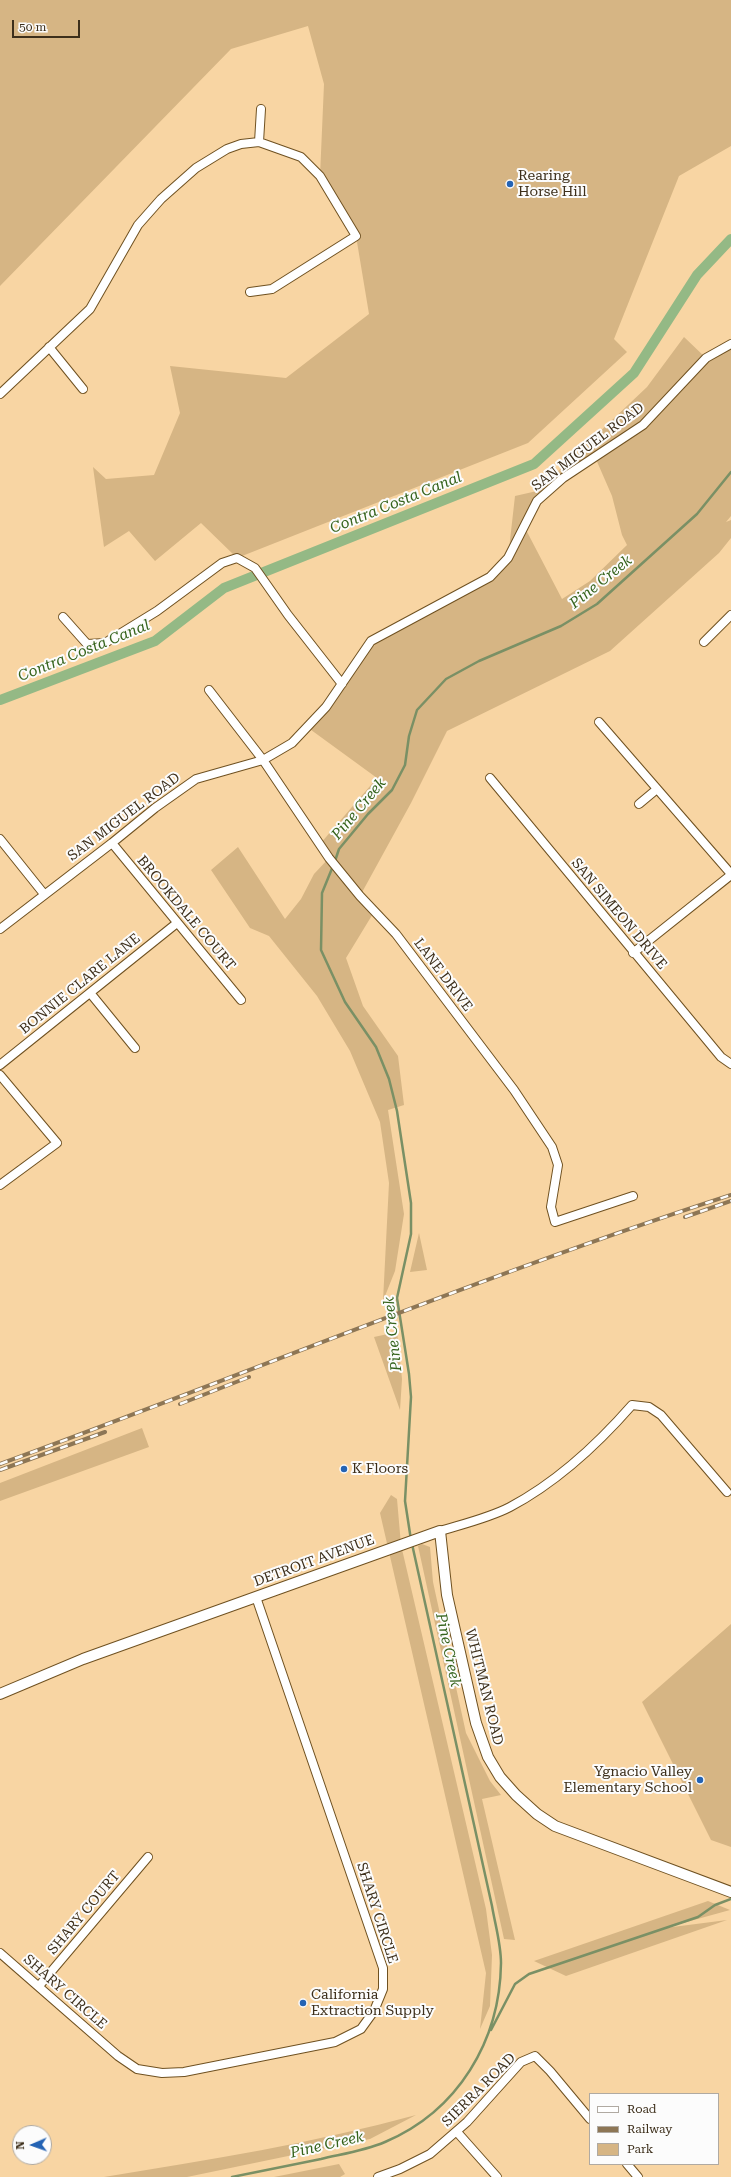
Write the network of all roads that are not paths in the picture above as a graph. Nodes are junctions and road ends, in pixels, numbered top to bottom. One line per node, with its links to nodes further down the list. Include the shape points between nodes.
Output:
1 (261, 109): 2 (street)
2 (258, 142): 3 (street, via 302,157 320,176 356,236 272,289); 5 (street, via 241,144 214,155 174,186 138,225 90,309)
3 (250, 292)
4 (731, 344): 11 (street, SAN MIGUEL ROAD, via 706,358 643,425 563,478 537,501 508,558 490,577 372,641)
5 (49, 348): 6 (street); 7 (street)
6 (83, 389)
7 (0, 394)
8 (731, 615): 10 (street)
9 (63, 618): 11 (street, via 87,644 104,642 156,611 222,563 237,558 255,568)
10 (704, 642)
11 (342, 684): 14 (street, SAN MIGUEL ROAD, via 326,707 292,743)
12 (209, 690): 14 (street, LANE DRIVE)
13 (599, 722): 16 (street)
14 (263, 760): 19 (street, SAN MIGUEL ROAD, via 196,780 155,808); 32 (street, LANE DRIVE, via 329,858 396,934 514,1090 552,1147 558,1165 551,1207 555,1222)
15 (490, 778): 24 (street, SAN SIMEON DRIVE)
16 (658, 790): 17 (street); 20 (street)
17 (639, 804)
18 (0, 839): 21 (street)
19 (112, 843): 21 (street, SAN MIGUEL ROAD); 22 (street, BROOKDALE COURT)
20 (731, 874): 24 (street)
21 (44, 894): 23 (street, SAN MIGUEL ROAD)
22 (177, 923): 25 (street, BONNIE CLARE LANE); 26 (street, BROOKDALE COURT)
23 (0, 929)
24 (634, 953): 28 (street, SAN SIMEON DRIVE, via 721,1057)
25 (91, 994): 27 (street); 29 (street, BONNIE CLARE LANE)
26 (241, 1000)
27 (135, 1048)
28 (731, 1064)
29 (0, 1065)
30 (0, 1075): 31 (street, via 56,1143)
31 (0, 1185)
32 (633, 1196)
33 (727, 1492): 34 (street, DETROIT AVENUE, via 661,1415 649,1407 632,1405 618,1422 558,1477 509,1508)
34 (440, 1531): 35 (street, DETROIT AVENUE); 38 (street, WHITMAN ROAD, via 447,1595 476,1723 488,1757 500,1777 537,1814 555,1826)
35 (256, 1597): 36 (street, DETROIT AVENUE, via 83,1659); 40 (street, SHARY CIRCLE, via 383,1968 383,1989 374,2011 361,2029 336,2042 184,2072 162,2073 137,2069 118,2056)
36 (0, 1694)
37 (148, 1857): 40 (street, SHARY COURT)
38 (731, 1892)
39 (0, 1954): 40 (street, SHARY CIRCLE)
40 (39, 1986)
41 (589, 2118): 42 (street, SIERRA ROAD, via 535,2056 521,2062)
42 (457, 2132): 44 (street, SIERRA ROAD, via 430,2154); 45 (street)
43 (628, 2165): 46 (street)
44 (378, 2177)
45 (497, 2177)
46 (638, 2177)

